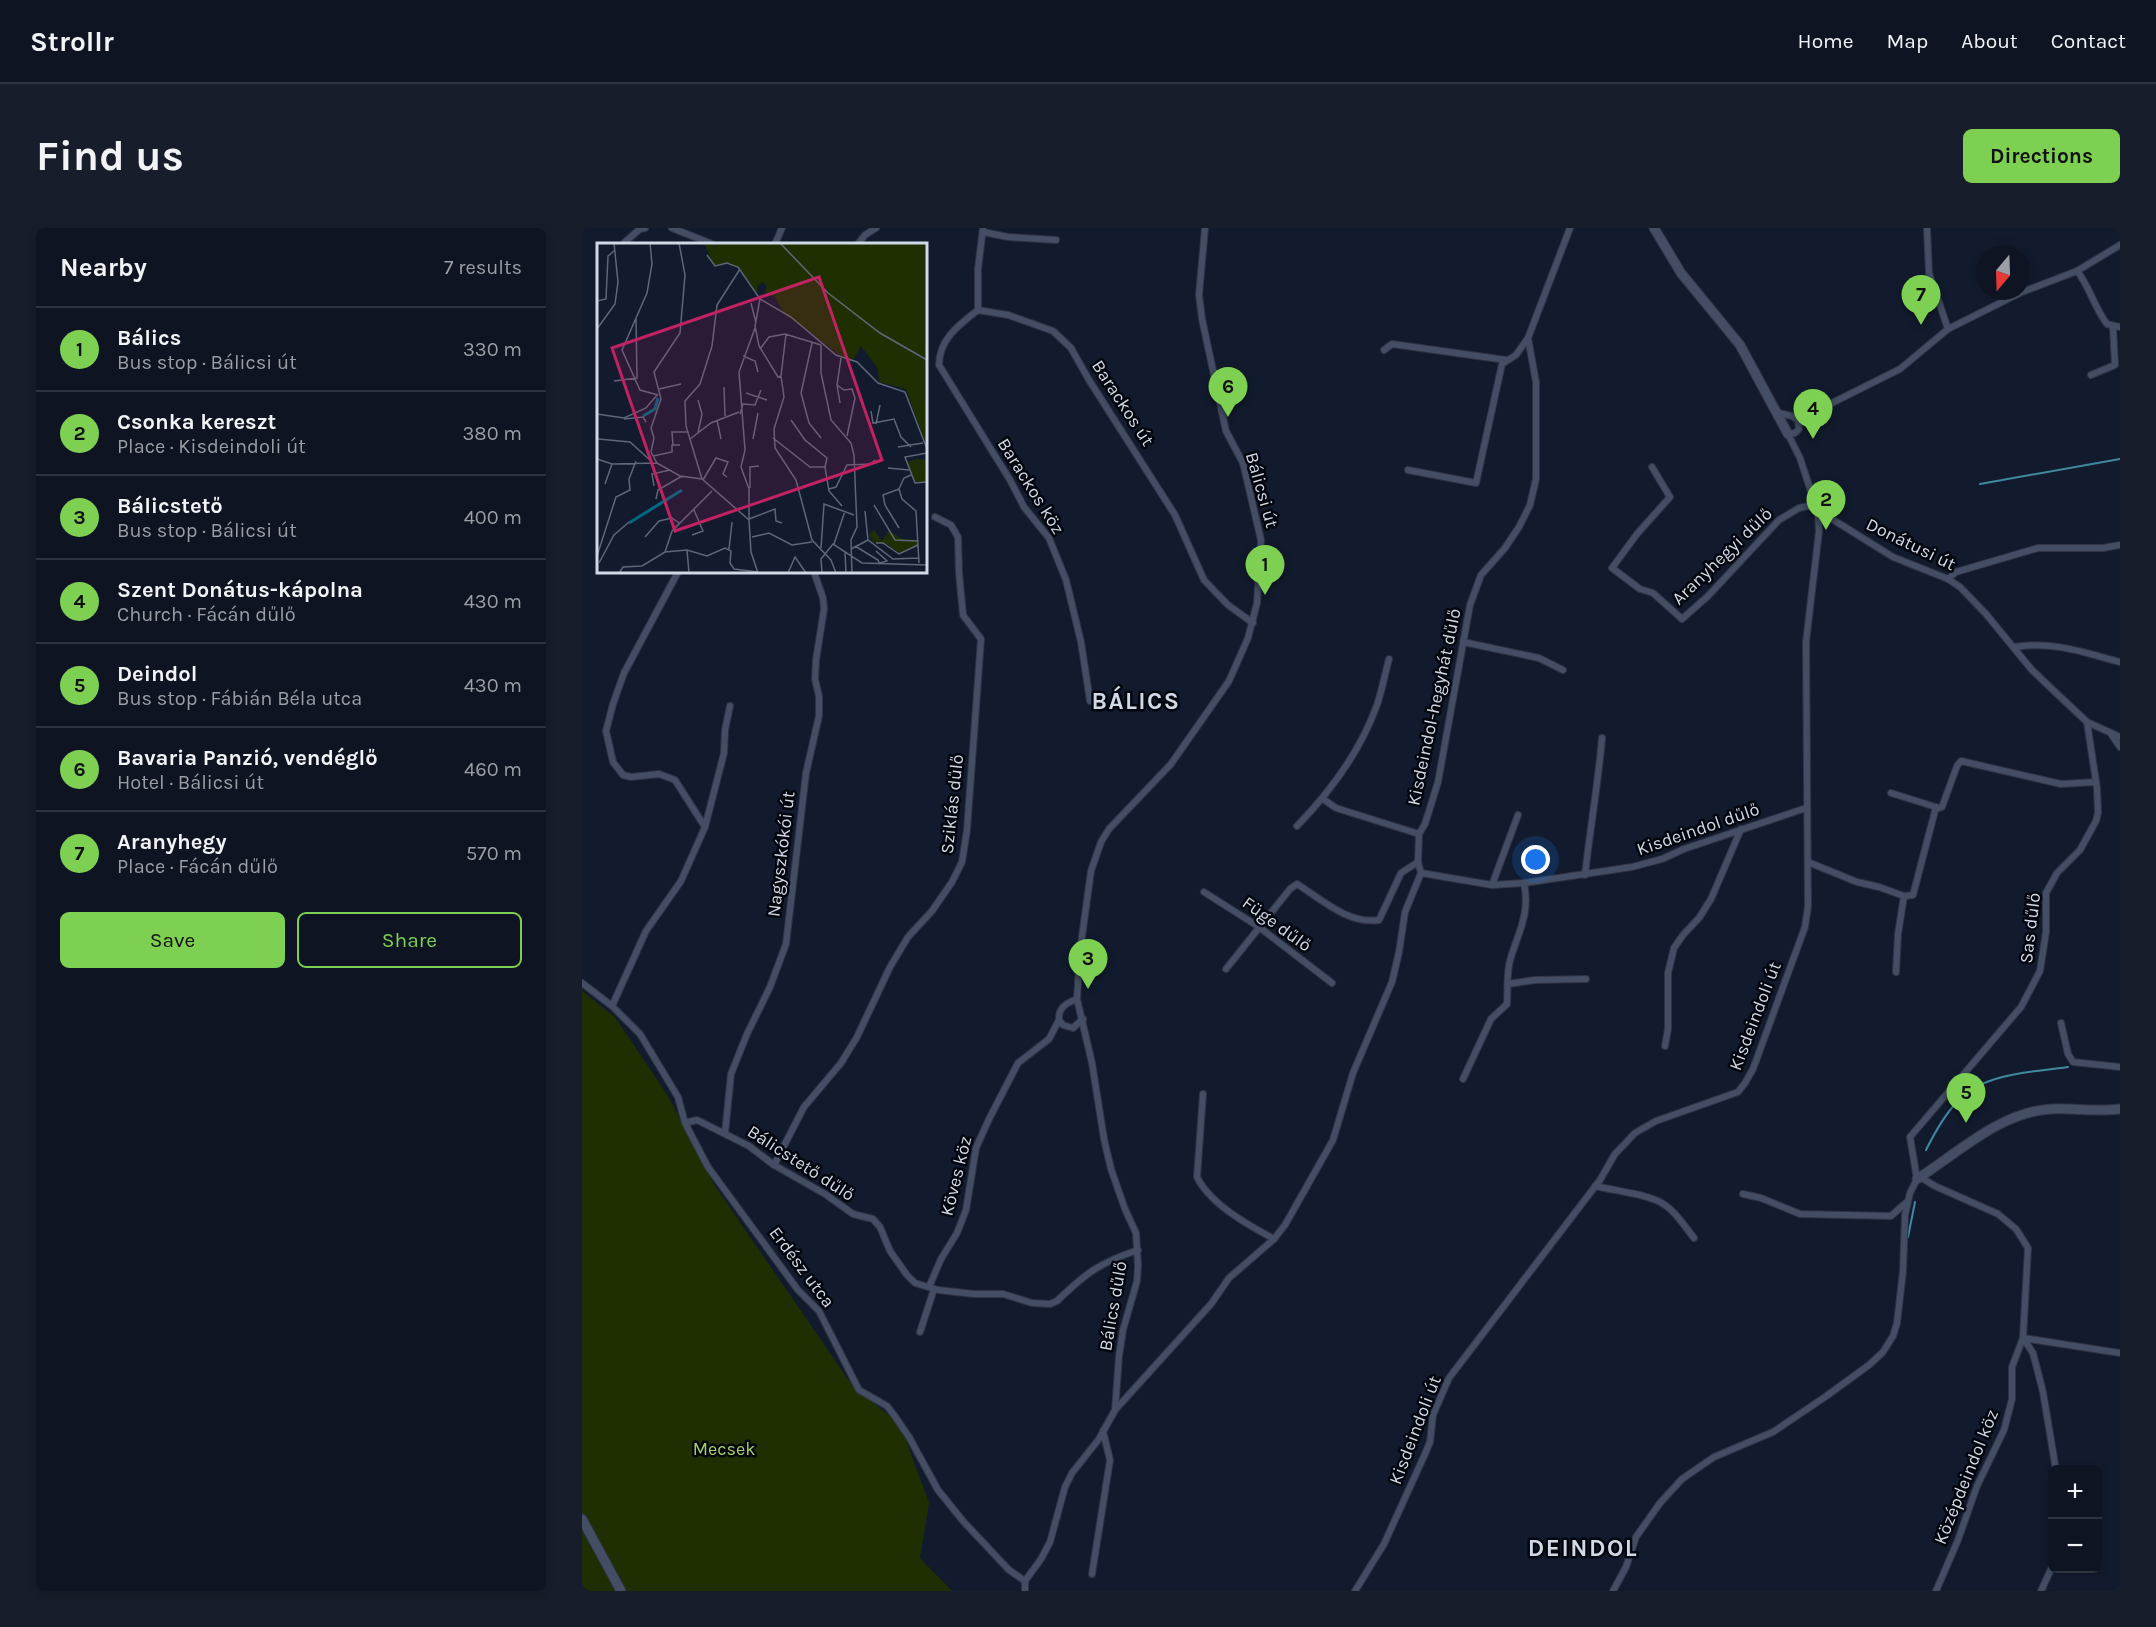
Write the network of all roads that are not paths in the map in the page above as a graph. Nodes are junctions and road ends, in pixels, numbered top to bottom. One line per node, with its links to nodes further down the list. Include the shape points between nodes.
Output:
1 (645, 228): 11 (street)
2 (672, 228): 12 (street)
3 (782, 228): 13 (street)
4 (876, 228): 14 (street)
5 (1205, 228): 36 (street, Bálicsi út, via 1199,294 1202,318 1226,431 1243,463 1261,540)
6 (1570, 228): 20 (street)
7 (1654, 228): 24 (street, via 1681,273 1740,345)
8 (1927, 228): 19 (street, via 1929,273)
9 (983, 230): 10 (street); 17 (street)
10 (1056, 240)
11 (625, 242)
12 (710, 243)
13 (775, 243)
14 (859, 243)
15 (2120, 245): 16 (street)
16 (2077, 271): 18 (street, via 2100,315 2107,324); 19 (street, via 2022,292)
17 (978, 310): 36 (street, Barackos út, via 1008,315 1053,331 1071,348 1175,515 1204,580); 42 (street, Barackos köz, via 952,330 939,354 939,365 1024,507 1048,538 1066,580)
18 (2117, 327): 23 (street, via 2115,365)
19 (1948, 329): 25 (street, via 1900,369)
20 (1528, 338): 22 (street, via 1516,355); 37 (street, Kisdeindol-hegyhát dűlő, via 1536,382 1536,479 1530,505 1519,527 1481,575)
21 (1384, 350): 22 (street, via 1392,344)
22 (1506, 360): 28 (street, via 1476,483)
23 (2091, 375)
24 (1778, 413): 25 (street); 26 (street)
25 (1798, 420): 26 (street, via 1799,429)
26 (1788, 434): 29 (street, via 1800,458)
27 (1652, 467): 29 (street, Aranyhegyi dűlő, via 1670,496 1612,568 1640,589 1653,593 1682,619 1779,519)
28 (1408, 470)
29 (1814, 505): 30 (street)
30 (1818, 513): 35 (street, Donátusi út, via 1893,557); 53 (street, Kisdeindoli út, via 1806,642)
31 (935, 516): 86 (street, Sziklás dűlő, via 951,525 958,537 963,615 981,639 962,862 952,882 902,947 857,1037 804,1107)
32 (2120, 545): 35 (street, via 2038,548 1956,572)
33 (677, 573): 55 (street, via 624,673 606,731 616,768 623,775 659,774 675,780)
34 (814, 573): 85 (street, Nagyszkókói út, via 824,609 815,679 819,716 806,773 786,944 731,1074)
35 (1948, 579): 38 (street, Donátusi út, via 1972,599)
36 (1253, 623): 74 (street, Bálicsi út, via 1229,681 1171,764 1128,806 1101,842 1090,871)
37 (1463, 642): 41 (street, via 1539,658); 58 (street, Kisdeindol-hegyhát dűlő, via 1438,782)
38 (2014, 647): 40 (street, via 2064,646); 44 (street, Donátusi út, via 2032,670)
39 (1389, 659): 51 (street, via 1377,704 1360,743)
40 (2120, 662)
41 (1563, 670)
42 (1090, 701)
43 (730, 706): 55 (street, via 724,753)
44 (2087, 722): 45 (street); 49 (street, Sas dűlő)
45 (2109, 731): 46 (street); 48 (street)
46 (2120, 737)
47 (1602, 738): 62 (street)
48 (2120, 747)
49 (2096, 782): 52 (street, via 2061,784 1961,762 1944,804); 87 (street, Sas dűlő, via 2096,821 2080,850 2057,873 2046,893 2046,932 2036,980 2022,1007 1910,1137)
50 (1891, 793): 52 (street)
51 (1323, 799): 56 (street); 58 (street, via 1336,808)
52 (1936, 807): 66 (street, via 1913,896)
53 (1806, 808): 57 (street, Kisdeindol dűlő); 60 (street, Kisdeindoli út)
54 (1518, 816): 64 (street)
55 (705, 826): 75 (street, via 681,881 646,932)
56 (1297, 826)
57 (1741, 829): 62 (street, Kisdeindol dűlő, via 1662,859); 79 (street, via 1712,899 1674,948 1668,973)
58 (1419, 834): 59 (street, Kisdeindol-hegyhát dűlő)
59 (1418, 862): 61 (street, Kisdeindol-hegyhát dűlő); 67 (street, via 1401,873 1379,921 1367,922 1340,912 1297,884)
60 (1808, 862): 66 (street); 88 (street, Kisdeindoli út, via 1805,927 1745,1083 1738,1092 1656,1121 1635,1133 1615,1154)
61 (1421, 873): 64 (street, Kisdeindol dűlő); 92 (street, via 1404,912 1392,982 1353,1073 1333,1140 1298,1205)
62 (1585, 875): 63 (street, Kisdeindol dűlő)
63 (1524, 883): 64 (street, Kisdeindol dűlő); 73 (street, via 1525,918 1510,958)
64 (1492, 885)
65 (1203, 892): 67 (street, Füge dűlő)
66 (1904, 896): 69 (street)
67 (1259, 927): 68 (street); 72 (street, Füge dűlő)
68 (1226, 969)
69 (1896, 972)
70 (1586, 979): 73 (street)
71 (582, 983): 75 (street, Erdész utca)
72 (1332, 983)
73 (1508, 984): 81 (street, via 1507,1004 1491,1019)
74 (1077, 999): 76 (street, Bálicsi út); 77 (street, via 1063,1007)
75 (612, 1005): 84 (street, Erdész utca, via 640,1034 678,1097)
76 (1083, 1019): 77 (street, via 1070,1028); 93 (street, Bálics dűlő, via 1111,1169 1136,1233)
77 (1059, 1020): 94 (street, Köves köz, via 1049,1039 1018,1063 988,1119 976,1148 966,1210 941,1259)
78 (2061, 1023): 80 (street, via 2073,1062)
79 (1665, 1046)
80 (2120, 1067)
81 (1463, 1078)
82 (1203, 1094): 92 (street, via 1196,1170 1200,1182 1241,1221)
83 (2120, 1109): 87 (street, via 2051,1109 2030,1113 2001,1124)
84 (685, 1124): 85 (street, Bálicstető dűlő, via 697,1120); 104 (street, Erdész utca, via 708,1167 798,1290 819,1311 859,1390 894,1414 938,1490 1009,1570)
85 (724, 1133): 86 (street, Bálicstető dűlő)
86 (774, 1165): 94 (street, Bálicstető dűlő, via 853,1214 873,1218 907,1275 915,1283)
87 (1918, 1178): 90 (street); 96 (street, via 1998,1214 2016,1229 2028,1248)
88 (1595, 1186): 91 (street, via 1664,1204); 107 (street, Kisdeindoli út, via 1449,1378 1433,1415 1430,1442 1421,1463 1384,1544)
89 (1743, 1194): 90 (street, via 1817,1216 1891,1216)
90 (1909, 1200): 108 (street, via 1903,1231 1900,1306 1893,1336 1883,1352 1773,1432 1714,1457 1682,1479 1636,1537)
91 (1694, 1238)
92 (1274, 1239): 98 (street, via 1229,1278 1211,1304)
93 (1138, 1250): 94 (street, Bálicstető dűlő, via 1096,1267 1050,1304 1003,1294); 98 (street, Bálics dűlő, via 1137,1281 1119,1356)
94 (932, 1288): 95 (street, Köves köz)
95 (920, 1332)
96 (2023, 1338): 97 (street); 100 (street, via 2033,1353 2043,1392); 109 (street, Középdeindol köz, via 2012,1367 2012,1400 2004,1430 1977,1486)
97 (2120, 1353)
98 (1115, 1410): 99 (street, Bálics dűlő)
99 (1103, 1431): 103 (street, via 1110,1460); 104 (street, Bálics dűlő, via 1072,1473 1050,1542)
100 (2055, 1465)
101 (582, 1519): 105 (street)
102 (2049, 1573): 110 (street)
103 (1092, 1574)
104 (1025, 1581): 106 (street)
105 (621, 1591)
106 (1025, 1591)
107 (1355, 1591)
108 (1613, 1591)
109 (1936, 1591)
110 (2041, 1591)

